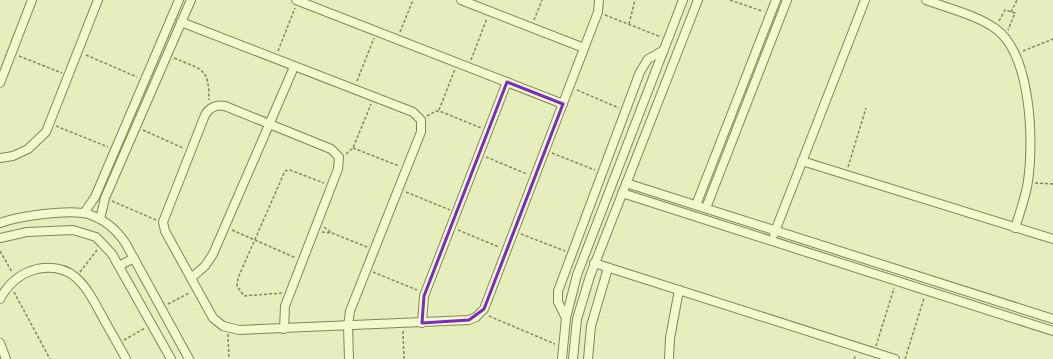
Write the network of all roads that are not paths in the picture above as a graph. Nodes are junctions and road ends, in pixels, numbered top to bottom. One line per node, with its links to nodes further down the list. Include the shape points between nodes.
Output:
1 (32, 0): 19 (street)
2 (98, 0): 22 (street, via 50,124 41,139 13,156)
3 (179, 0): 28 (street, via 93,202)
4 (190, 0): 14 (street)
5 (297, 0): 18 (street)
6 (462, 0): 15 (street)
7 (599, 0): 15 (street, via 598,12)
8 (683, 0): 16 (street)
9 (698, 0): 24 (street)
10 (776, 0): 26 (street)
11 (787, 0): 27 (street)
12 (864, 0): 23 (street)
13 (926, 0): 32 (street, via 995,28 1005,37 1016,54 1029,118 1030,160 1028,182)
14 (181, 22): 17 (street); 29 (street, via 105,198)
15 (584, 48): 20 (street)
16 (664, 50): 31 (street); 45 (street, via 652,56 642,67 571,254 557,294 559,306)
17 (294, 67): 21 (street); 48 (street, via 413,112 421,120 421,132 350,311)
18 (507, 82): 20 (street); 47 (street, via 425,293)
19 (0, 83)
20 (563, 104): 47 (street, via 482,312 469,320)
21 (269, 124): 42 (street, via 210,258); 42 (street, via 225,106 209,110 205,116 163,222 165,231); 49 (street, via 331,149 339,157 340,165 290,292 284,311)
22 (0, 158)
23 (802, 161): 32 (street); 33 (street)
24 (626, 183): 25 (street); 26 (street)
25 (622, 193): 34 (street); 37 (street)
26 (696, 205): 27 (street)
27 (706, 208): 33 (street)
28 (84, 213): 29 (street); 30 (street, via 27,216)
29 (100, 219): 38 (street, via 122,238)
30 (0, 223)
31 (596, 226): 34 (street); 45 (street, via 577,275)
32 (1015, 228): 36 (street)
33 (775, 230): 37 (street); 46 (street)
34 (607, 231): 39 (street)
35 (0, 238): 40 (street, via 27,232 73,230 89,233 103,242)
36 (1053, 239)
37 (771, 240): 50 (street)
38 (134, 258): 40 (street); 55 (street)
39 (594, 263): 41 (street); 58 (street, via 578,320)
40 (119, 266): 54 (street)
41 (608, 268): 43 (street); 59 (street, via 591,326)
42 (191, 278): 49 (street, via 213,318 227,328)
43 (679, 290): 60 (street, via 670,338); 61 (street)
44 (0, 299): 53 (street, via 13,282 24,274 42,268 60,269 77,277 86,288)
45 (566, 318): 57 (street)
46 (1053, 319)
47 (422, 323): 48 (street)
48 (348, 326): 49 (street); 56 (street)
49 (284, 329)
50 (1053, 331)
51 (0, 343): 52 (street)
52 (6, 359)
53 (126, 359)
54 (171, 359)
55 (189, 359)
56 (349, 359)
57 (562, 359)
58 (573, 359)
59 (588, 359)
60 (669, 359)
61 (895, 359)

